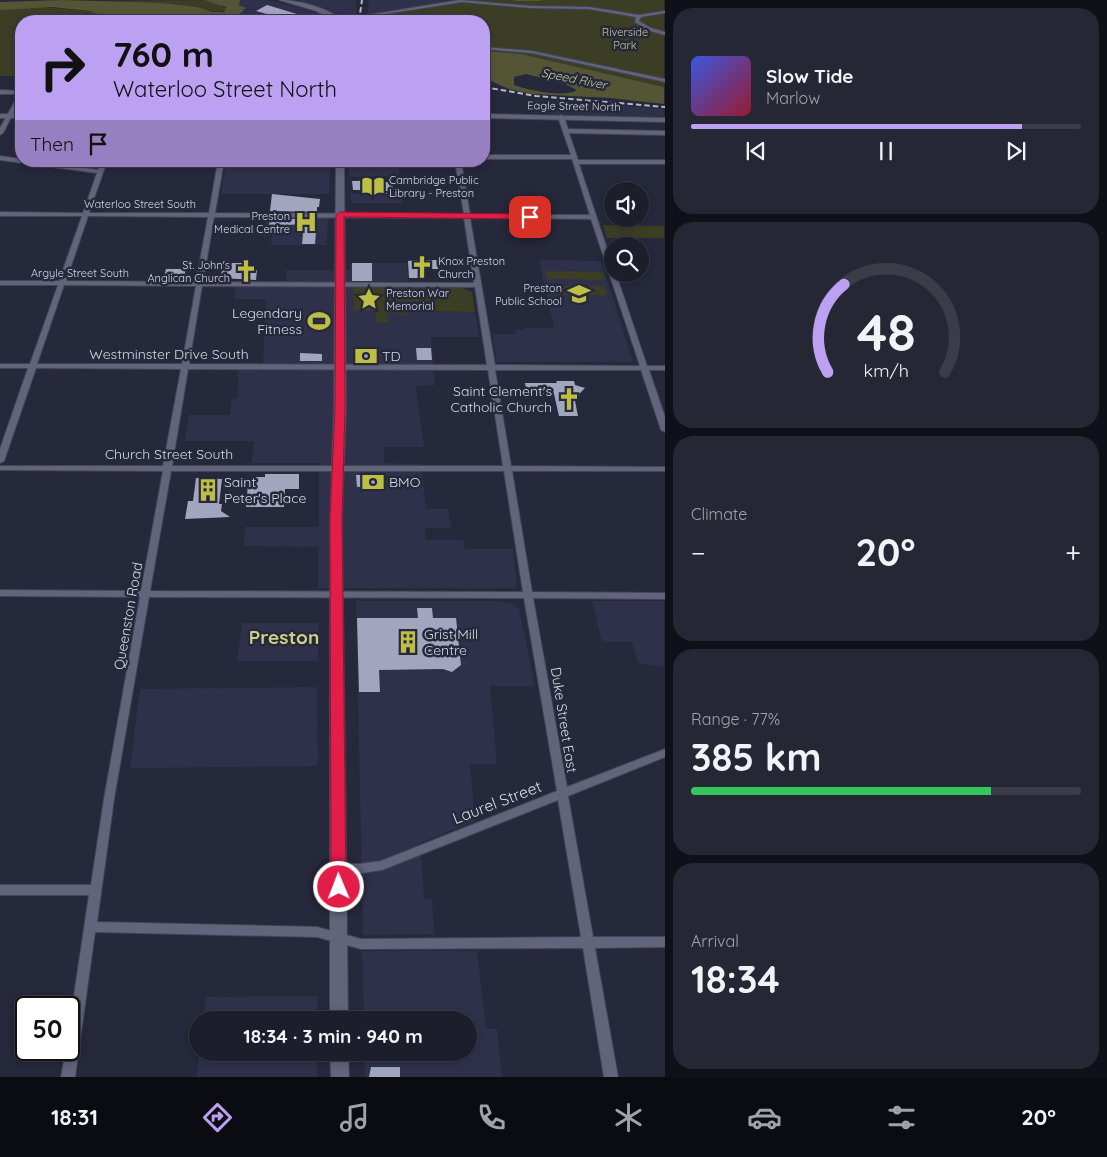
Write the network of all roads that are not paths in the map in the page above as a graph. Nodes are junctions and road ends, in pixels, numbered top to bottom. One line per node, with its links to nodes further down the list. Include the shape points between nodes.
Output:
1 (282, 0): 3 (main road)
2 (664, 12): 5 (street)
3 (328, 15)
4 (377, 15): 5 (street, via 462,1 589,8)
5 (639, 16): 6 (street, via 637,22)
6 (664, 34)
7 (490, 48): 8 (street, via 532,52)
8 (664, 81)
9 (0, 92): 10 (street)
10 (15, 93)
11 (15, 104): 13 (street)
12 (0, 116): 13 (street)
13 (9, 116): 14 (street); 19 (street)
14 (15, 116)
15 (490, 116): 16 (main road, Eagle Street North)
16 (561, 116): 17 (main road, Eagle Street North); 18 (street)
17 (664, 120)
18 (566, 131): 20 (street); 24 (street)
19 (0, 133)
20 (664, 133)
21 (490, 157): 24 (street)
22 (0, 158): 23 (street)
23 (15, 160)
24 (575, 160): 25 (street); 37 (street)
25 (664, 162)
26 (64, 167): 31 (street)
27 (101, 167): 31 (street)
28 (219, 167): 34 (street, Queenston Road)
29 (340, 167): 35 (main road)
30 (459, 167): 36 (street, Duke Street East)
31 (99, 172): 32 (street)
32 (86, 213): 33 (street, Waterloo Street South); 34 (street, Waterloo Street South); 41 (street)
33 (0, 214)
34 (212, 214): 35 (street, Waterloo Street South); 42 (street, Queenston Road)
35 (340, 215): 36 (street); 43 (main road)
36 (466, 216): 37 (street); 44 (street, Duke Street East)
37 (594, 218): 38 (street)
38 (604, 247)
39 (616, 282): 50 (street)
40 (0, 283): 41 (street, Argyle Street South)
41 (62, 283): 42 (street, Argyle Street South); 46 (street)
42 (200, 284): 43 (street, Argyle Street South); 47 (street, Queenston Road)
43 (339, 284): 44 (street, Argyle Street South); 48 (main road)
44 (477, 285): 49 (street, Duke Street East)
45 (0, 366): 46 (street, Westminster Drive South)
46 (33, 366): 47 (street, Westminster Drive South); 53 (street)
47 (185, 367): 48 (street, Westminster Drive South); 55 (street, Queenston Road)
48 (339, 367): 49 (street, Westminster Drive South); 56 (main road)
49 (491, 367): 50 (street, Westminster Drive South); 57 (street, Duke Street East)
50 (643, 368): 51 (street, Westminster Drive South); 52 (street)
51 (664, 368)
52 (664, 430)
53 (0, 461)
54 (0, 468): 55 (street, Church Street South)
55 (168, 468): 56 (street, Church Street South); 60 (street, Queenston Road)
56 (338, 469): 57 (street, Church Street South); 61 (main road)
57 (508, 469): 58 (street, Church Street South); 62 (street, Duke Street East)
58 (664, 469)
59 (0, 593): 60 (street)
60 (145, 594): 61 (street); 68 (street, Queenston Road)
61 (336, 596): 62 (street); 66 (main road)
62 (529, 596): 63 (street); 65 (street, Duke Street East)
63 (664, 596)
64 (664, 753): 65 (street, Laurel Street)
65 (562, 794): 66 (street, Laurel Street, via 382,865); 73 (street, Duke Street East)
66 (338, 870): 71 (main road)
67 (0, 890): 68 (street)
68 (96, 890): 69 (street, Queenston Road)
69 (90, 927): 70 (street); 76 (street, Queenston Road)
70 (157, 929): 71 (street, via 317,932)
71 (340, 938): 73 (street, via 361,944); 74 (main road)
72 (664, 942): 73 (street)
73 (588, 944): 78 (street, Duke Street East)
74 (339, 1011)
75 (339, 1061): 77 (main road)
76 (68, 1077)
77 (340, 1077)
78 (611, 1077)

